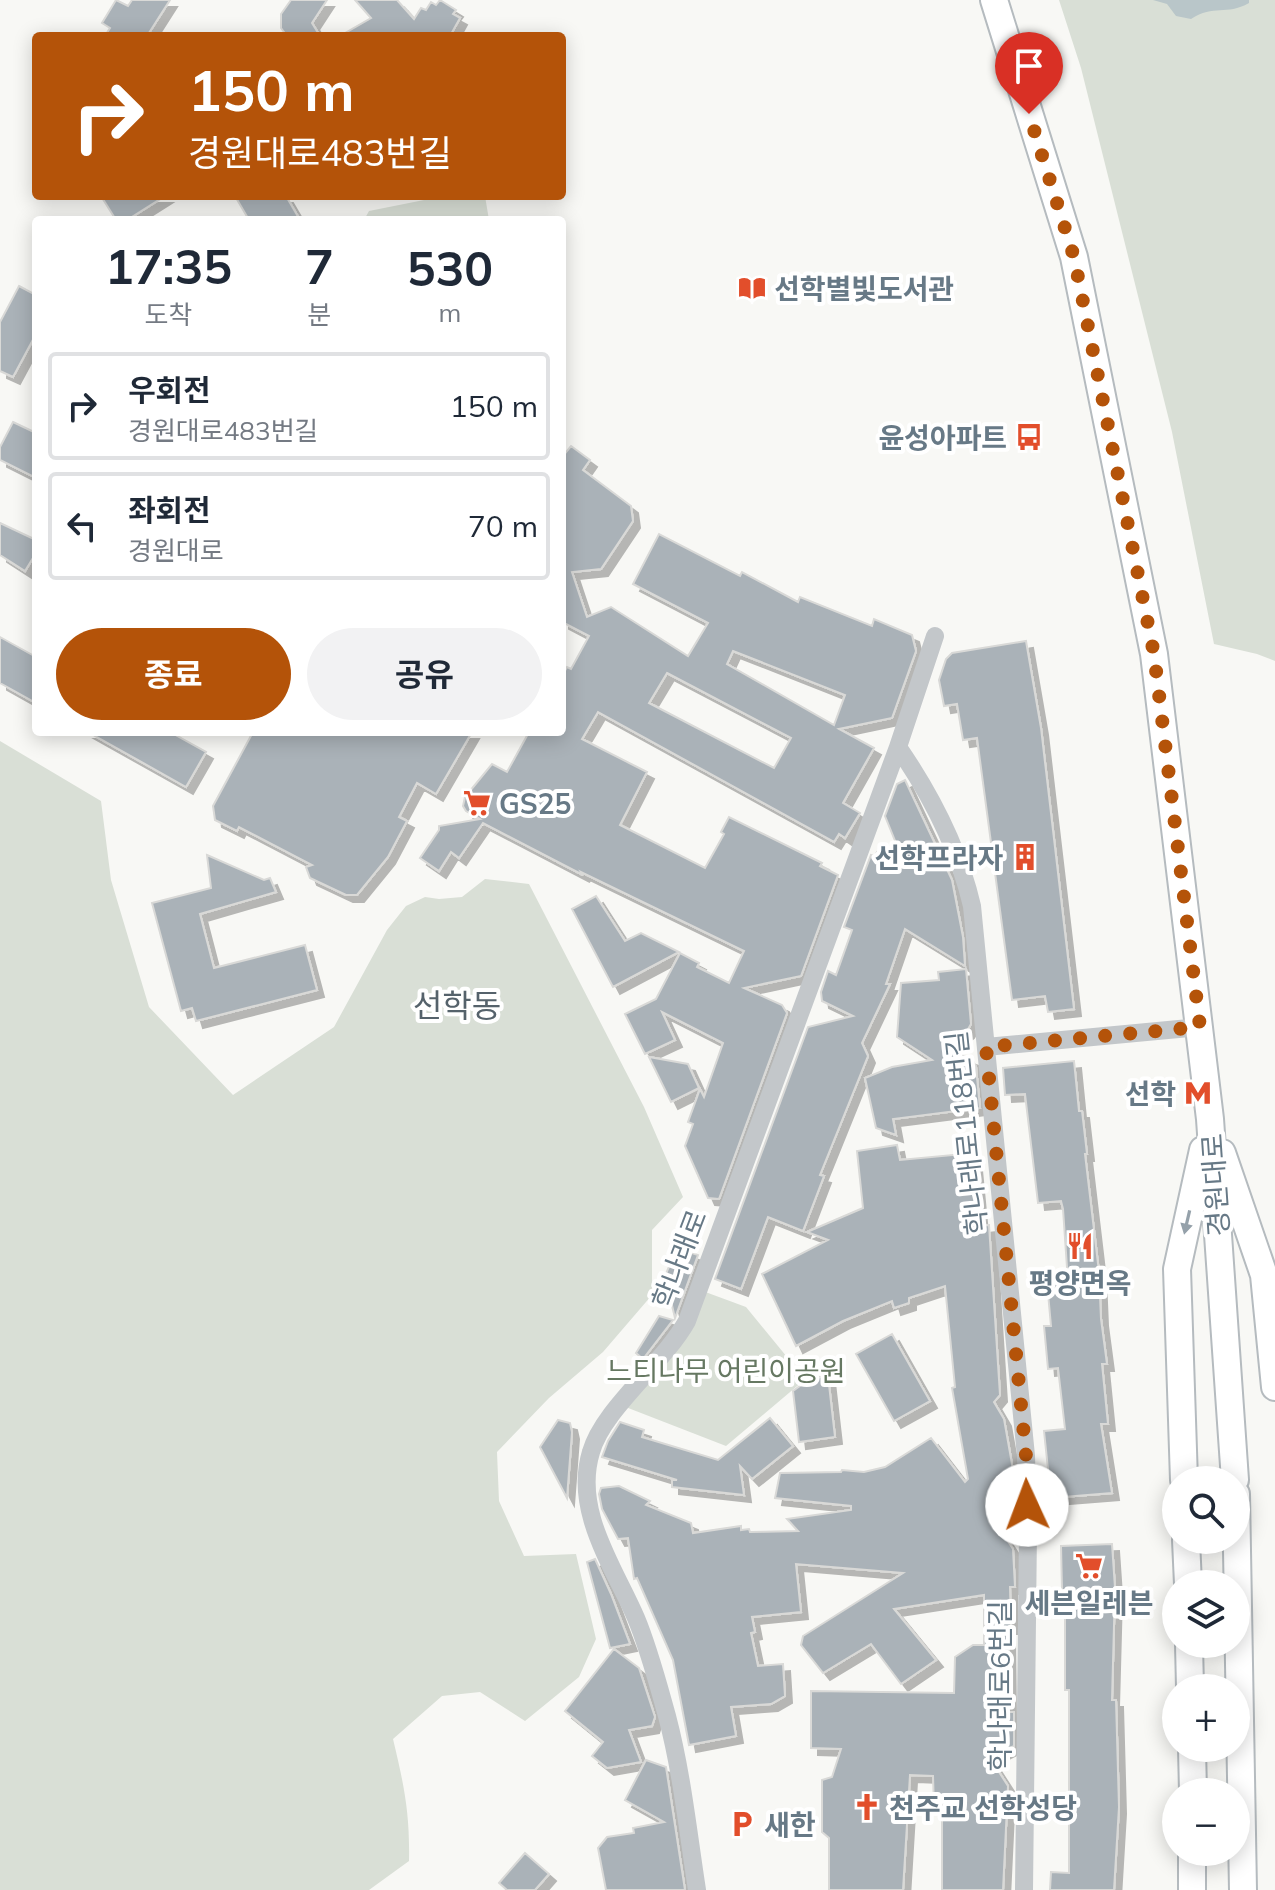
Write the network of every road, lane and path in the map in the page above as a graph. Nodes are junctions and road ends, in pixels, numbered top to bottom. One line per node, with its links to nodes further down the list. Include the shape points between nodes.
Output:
1 (994, 0): 4 (main road, 경원대로, via 1074,257 1154,654)
2 (935, 636): 3 (street, 학나래로)
3 (898, 747): 5 (street, 학나래로118번길, via 925,788 967,883); 13 (street, 학나래로, via 687,1321 599,1430 590,1454 589,1506 595,1532 637,1621 666,1714)
4 (1200, 1027): 5 (street); 6 (main road, 경원대로)
5 (986, 1047): 10 (street, 학나래로118번길, via 1026,1456)
6 (1210, 1119): 7 (main road, via 1264,1275); 8 (main road, one-way to 8, via 1177,1269); 9 (main road, 경원대로)
7 (1275, 1387)
8 (1184, 1466)
9 (1234, 1466)
10 (1028, 1530): 14 (street, 학나래로6번길)
11 (1237, 1554): 16 (main road)
12 (1192, 1866): 15 (main road)
13 (697, 1890)
14 (1024, 1890)
15 (1192, 1890)
16 (1243, 1890)

